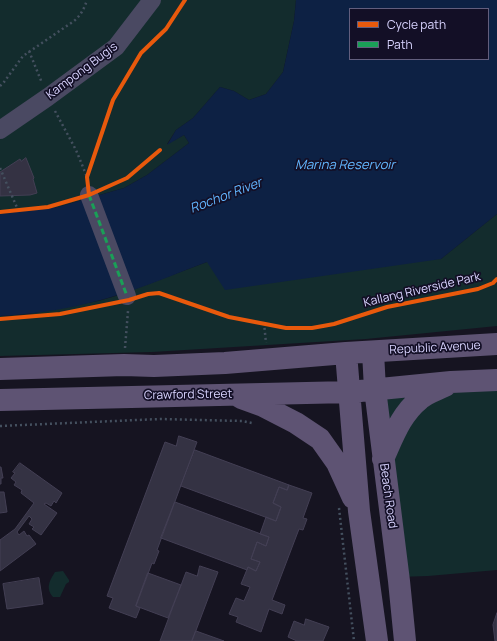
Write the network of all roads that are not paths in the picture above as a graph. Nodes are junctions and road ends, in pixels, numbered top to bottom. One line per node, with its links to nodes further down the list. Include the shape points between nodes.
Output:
1 (152, 0): 2 (street, Kampong Bugis, via 116,47)
2 (0, 130)
3 (89, 195): 4 (street)
4 (127, 296)
5 (497, 344): 6 (main road, Republic Avenue)
6 (373, 352): 7 (main road); 11 (main road, Beach Road)
7 (346, 353): 8 (main road, via 225,363); 12 (main road)
8 (0, 369)
9 (497, 380): 10 (main road)
10 (451, 382): 11 (main road); 15 (main road, via 422,398 410,408 401,420)
11 (375, 389): 12 (main road, Crawford Street); 15 (main road, Beach Road)
12 (350, 392): 13 (main road, Crawford Street); 17 (main road)
13 (232, 394): 14 (main road, Crawford Street); 17 (main road, via 263,406 320,439 337,463)
14 (0, 400)
15 (383, 459): 16 (main road, Beach Road)
16 (387, 485): 17 (main road, via 371,482); 19 (main road, Beach Road)
17 (358, 502): 18 (main road)
18 (377, 641)
19 (405, 641)

